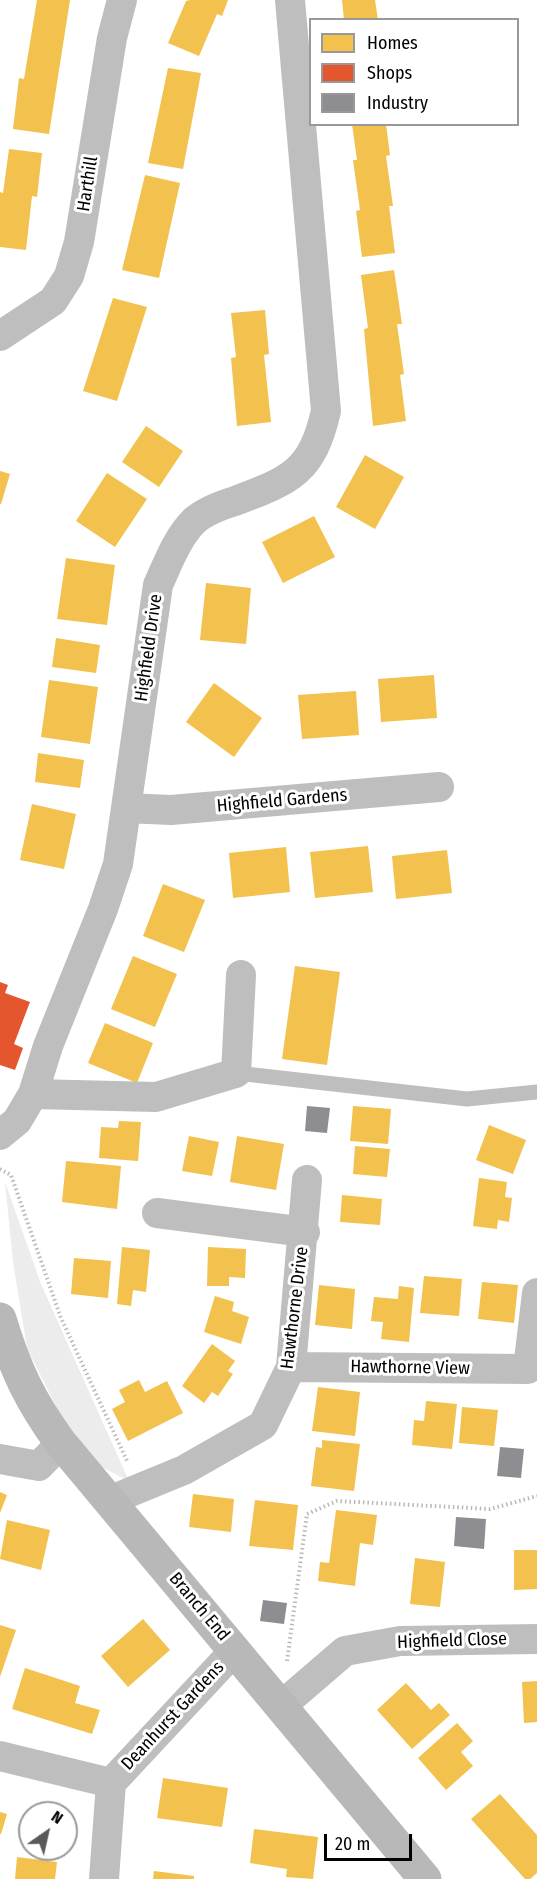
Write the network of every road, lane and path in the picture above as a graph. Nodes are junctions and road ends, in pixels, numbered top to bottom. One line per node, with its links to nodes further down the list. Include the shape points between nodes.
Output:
1 (122, 0): 3 (street, Harthill, via 112,38 79,242 69,276 53,302)
2 (290, 0): 5 (street, Highfield Drive, via 326,411 310,457 292,476 195,521 174,548 158,585)
3 (0, 336)
4 (439, 787): 5 (street, Highfield Gardens, via 171,810)
5 (126, 808): 9 (street, Highfield Drive, via 118,864 104,909 48,1046)
6 (241, 975): 7 (street)
7 (236, 1072): 8 (lane, via 467,1100); 9 (street, via 156,1097)
8 (537, 1092)
9 (33, 1094): 10 (street, Highfield Drive, via 17,1121)
10 (0, 1135)
11 (0, 1169): 21 (path, via 11,1175)
12 (307, 1180): 14 (street, Hawthorne Drive)
13 (157, 1213): 14 (street, Hawthorne Drive)
14 (305, 1232): 17 (street, Hawthorne Drive)
15 (537, 1293): 18 (street, Hawthorne View)
16 (0, 1319): 19 (main road, Branch End, via 12,1360 34,1405)
17 (291, 1367): 18 (street, Hawthorne View); 21 (street, Hawthorne Drive, via 263,1425 184,1470)
18 (532, 1379)
19 (61, 1443): 20 (street, via 39,1466); 21 (main road, Branch End)
20 (0, 1459)
21 (126, 1494): 24 (main road, Branch End)
22 (537, 1496): 25 (path, via 490,1509 337,1501 307,1514)
23 (537, 1639): 25 (street, Highfield Close, via 400,1641 345,1652)
24 (235, 1650): 25 (main road, Branch End); 27 (street, Deanhurst Gardens)
25 (281, 1706): 28 (main road, Branch End)
26 (0, 1756): 27 (street, Deanhurst Gardens)
27 (111, 1783): 29 (street, Deanhurst Gardens)
28 (424, 1878)
29 (104, 1879)

